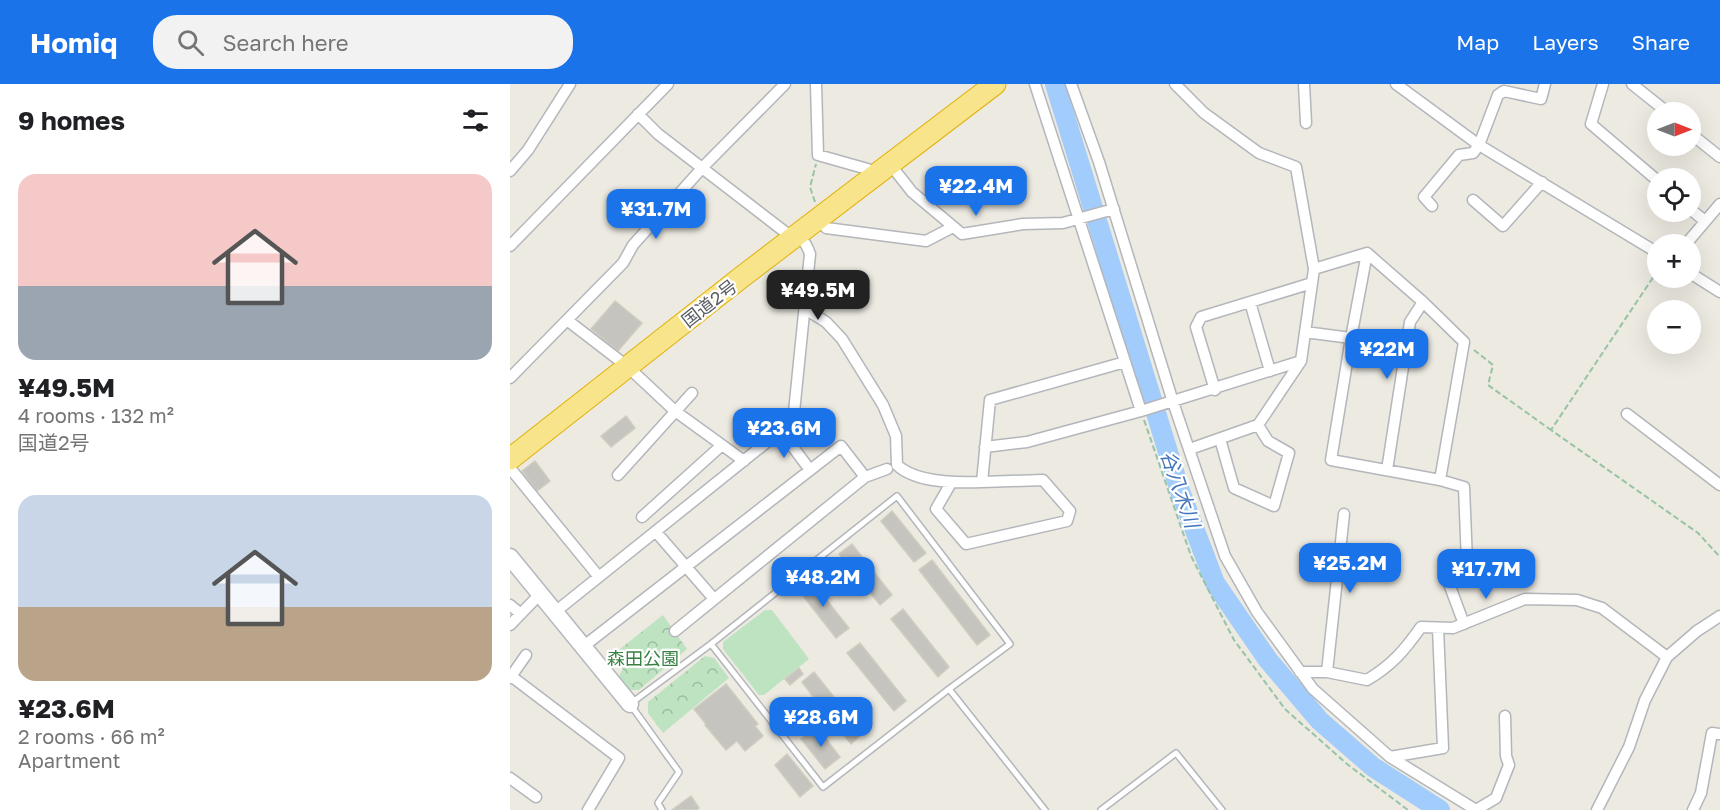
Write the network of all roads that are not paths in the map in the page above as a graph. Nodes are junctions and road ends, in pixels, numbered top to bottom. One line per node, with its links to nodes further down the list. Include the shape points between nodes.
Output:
1 (570, 84): 23 (street)
2 (785, 84): 21 (street)
3 (816, 84): 22 (street, via 818,155)
4 (995, 84): 22 (highway, 国道2号)
5 (1035, 84): 32 (street)
6 (1071, 84): 29 (street)
7 (1175, 84): 40 (street, via 1204,113 1259,153 1296,167)
8 (1304, 84): 17 (street)
9 (1396, 84): 19 (street)
10 (1545, 84): 14 (street, via 1541,99)
11 (1603, 84): 24 (street, via 1591,124)
12 (1632, 84): 15 (street)
13 (666, 85): 16 (street)
14 (1514, 88): 19 (street, via 1498,95)
15 (1654, 102)
16 (638, 114): 21 (street); 37 (street)
17 (1306, 123)
18 (1701, 142): 20 (street)
19 (1479, 145): 25 (street); 28 (street, via 1473,153 1459,155 1424,197)
20 (1720, 157)
21 (703, 167): 36 (street, via 785,231); 47 (street, via 633,245 623,263)
22 (884, 168): 30 (highway, 国道2号); 34 (street)
23 (510, 171)
24 (1647, 171)
25 (1542, 182): 26 (street, via 1503,226); 38 (street)
26 (1473, 200)
27 (1720, 204): 33 (street)
28 (1432, 206)
29 (1114, 208): 32 (street); 57 (street)
30 (820, 218): 34 (street, via 826,228 926,241); 36 (highway, 国道2号)
31 (1701, 218): 33 (street)
32 (1079, 220): 34 (street, via 962,234); 51 (street)
33 (1705, 221): 35 (street)
34 (953, 227)
35 (1694, 234)
36 (798, 235): 46 (street, via 806,242 810,254); 52 (highway, 国道2号)
37 (510, 246)
38 (1647, 246)
39 (1367, 253): 40 (street); 45 (street); 49 (street)
40 (1314, 270): 42 (street)
41 (1701, 280): 43 (street)
42 (1312, 283): 44 (street); 48 (street)
43 (1720, 291)
44 (1250, 302): 53 (street); 55 (street, via 1201,317 1196,327)
45 (1423, 302): 74 (street, via 1410,322); 77 (street, via 1464,342)
46 (805, 309): 62 (street); 79 (street, via 826,322 842,339 883,405 896,436 897,465 905,472)
47 (567, 320): 52 (street); 54 (street)
48 (1305, 332): 49 (street); 50 (street)
49 (1351, 339): 74 (street, via 1331,460)
50 (1300, 361): 53 (street); 63 (street)
51 (1125, 362): 59 (street); 67 (street, via 990,400)
52 (628, 367): 58 (street); 69 (highway, 国道2号)
53 (1270, 371): 55 (street)
54 (510, 378)
55 (1215, 390): 57 (street)
56 (692, 393): 58 (street)
57 (1173, 402): 59 (street); 68 (street)
58 (675, 411): 66 (street); 75 (street)
59 (1141, 411): 67 (street, via 1027,442)
60 (801, 413): 62 (street)
61 (1627, 414): 80 (street)
62 (793, 422): 64 (street)
63 (1258, 425): 65 (street); 65 (street, via 1268,441 1289,453 1274,506 1234,488)
64 (781, 431): 70 (street); 73 (street)
65 (1220, 439): 68 (street)
66 (722, 445): 70 (street); 82 (street)
67 (985, 447): 78 (street)
68 (1190, 449): 101 (street, via 1225,556 1257,612)
69 (510, 459)
70 (744, 461): 83 (street)
71 (510, 468): 86 (street)
72 (887, 469): 76 (street)
73 (810, 470): 76 (street, via 841,446); 85 (street)
74 (1387, 470): 77 (street)
75 (618, 474)
76 (865, 477): 88 (street)
77 (1440, 480): 93 (street, via 1464,487 1467,562 1447,565 1448,581)
78 (982, 482): 79 (street); 79 (street, via 1043,480 1070,511 1067,521 966,544 936,509)
79 (951, 483)
80 (1720, 485)
81 (1344, 514): 102 (street)
82 (642, 517)
83 (656, 532): 85 (street); 86 (street)
84 (510, 557): 87 (street)
85 (685, 566): 88 (street); 98 (street)
86 (599, 577): 90 (street)
87 (540, 594): 90 (street); 91 (street)
88 (714, 599): 96 (street)
89 (510, 605): 91 (street)
90 (555, 612): 98 (street)
91 (521, 614): 94 (street)
92 (1720, 616): 100 (street)
93 (1464, 624): 95 (street); 100 (street, via 1525,599 1577,600 1602,608)
94 (510, 625)
95 (1438, 628): 102 (street, via 1421,627 1402,654 1367,680); 108 (street, via 1443,748)
96 (675, 631)
97 (711, 644): 104 (lane, via 824,787); 104 (lane, via 897,496 1010,644); 105 (lane)
98 (584, 646): 105 (street)
99 (526, 655): 103 (street)
100 (1667, 657): 116 (street)
101 (1300, 672): 102 (street); 108 (street, via 1313,689)
102 (1327, 672)
103 (510, 677): 111 (street, via 619,758)
104 (949, 689): 113 (lane)
105 (630, 704): 112 (lane, via 679,772 658,803)
106 (1505, 716): 108 (street, via 1509,765 1496,798 1476,810)
107 (1720, 734): 117 (street, via 1712,733 1701,793)
108 (1390, 757)
109 (510, 777): 110 (street)
110 (536, 797)
111 (588, 810)
112 (662, 810)
113 (1045, 810)
114 (1101, 810): 115 (lane, via 1176,753)
115 (1222, 810)
116 (1597, 810)
117 (1693, 810)

